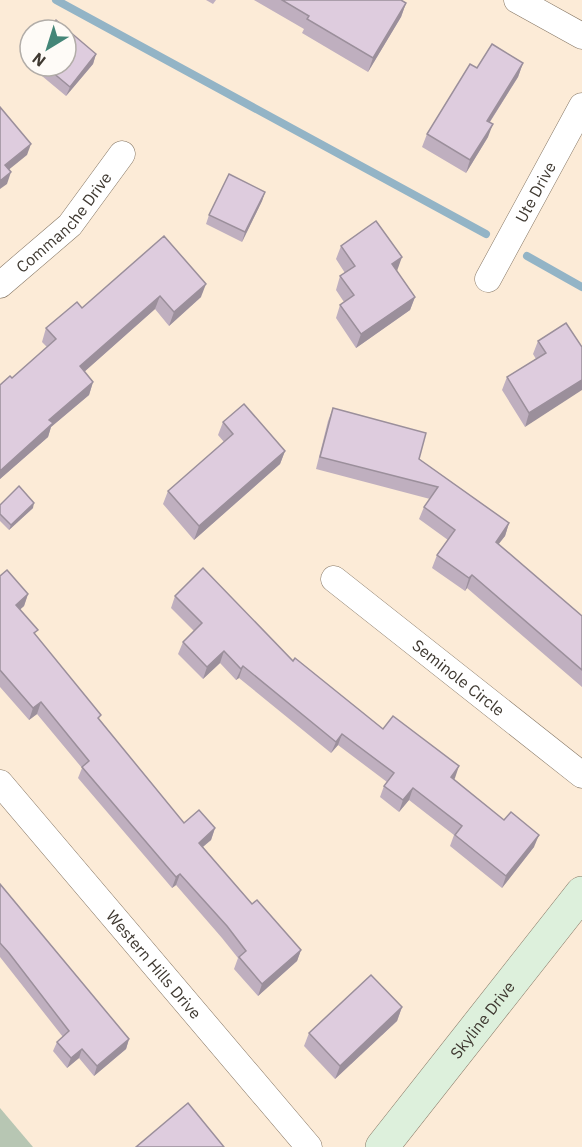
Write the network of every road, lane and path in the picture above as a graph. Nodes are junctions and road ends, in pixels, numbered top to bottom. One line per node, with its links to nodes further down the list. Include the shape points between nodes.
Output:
1 (517, 0): 2 (street)
2 (582, 36)
3 (582, 106): 5 (street, Ute Drive)
4 (122, 154): 6 (street, Commanche Drive, via 70,225)
5 (488, 279)
6 (0, 285)
7 (334, 579): 8 (street, Seminole Circle)
8 (582, 775)
9 (0, 783): 11 (street, Western Hills Drive)
10 (582, 893): 12 (street, Skyline Drive)
11 (309, 1147)
12 (382, 1147)

